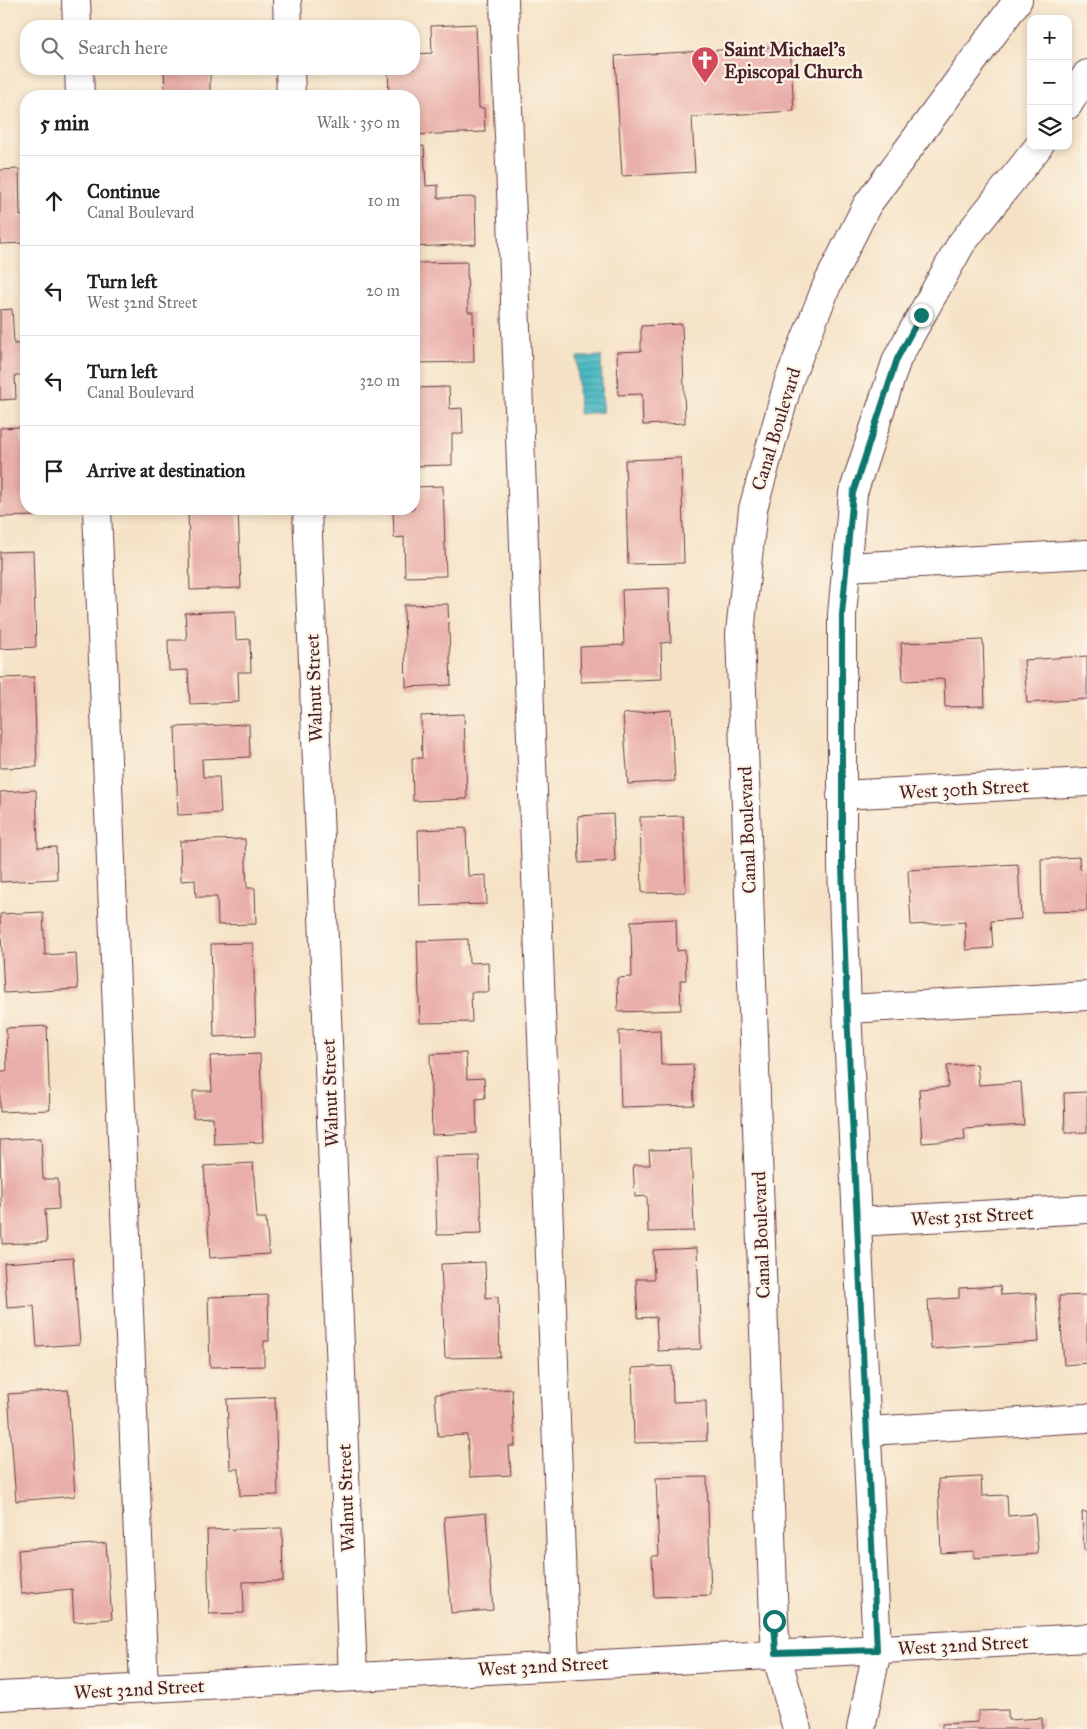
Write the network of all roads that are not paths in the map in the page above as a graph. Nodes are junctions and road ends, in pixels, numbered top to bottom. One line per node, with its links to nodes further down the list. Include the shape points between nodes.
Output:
1 (76, 0): 5 (street)
2 (287, 0): 6 (street)
3 (504, 0): 29 (street)
4 (1018, 0): 28 (street, Canal Boulevard, via 867,205 827,285 789,380 753,509 740,633)
5 (78, 20)
6 (288, 20)
7 (1087, 74): 12 (street)
8 (79, 75): 10 (street)
9 (290, 75): 11 (street)
10 (80, 90)
11 (291, 90)
12 (1072, 98)
13 (1036, 150): 17 (street, via 961,244 897,359 853,493)
14 (97, 515): 31 (street)
15 (307, 515): 30 (street, Walnut Street)
16 (1087, 554): 17 (street)
17 (846, 567): 19 (street, via 842,615)
18 (1087, 782): 19 (street, West 30th Street)
19 (841, 795): 21 (street)
20 (1087, 996): 21 (street)
21 (847, 1010): 23 (street)
22 (1087, 1209): 23 (street, West 31st Street)
23 (857, 1222): 25 (street)
24 (1087, 1418): 25 (street)
25 (866, 1430): 27 (street)
26 (1087, 1638): 27 (street, West 32nd Street)
27 (877, 1650): 28 (street, West 32nd Street); 34 (street)
28 (776, 1653): 29 (street, West 32nd Street); 33 (street, Canal Boulevard)
29 (564, 1665): 30 (street, West 32nd Street)
30 (353, 1677): 31 (street, West 32nd Street)
31 (144, 1688): 32 (street, West 32nd Street)
32 (0, 1696)
33 (797, 1729)
34 (861, 1729)

